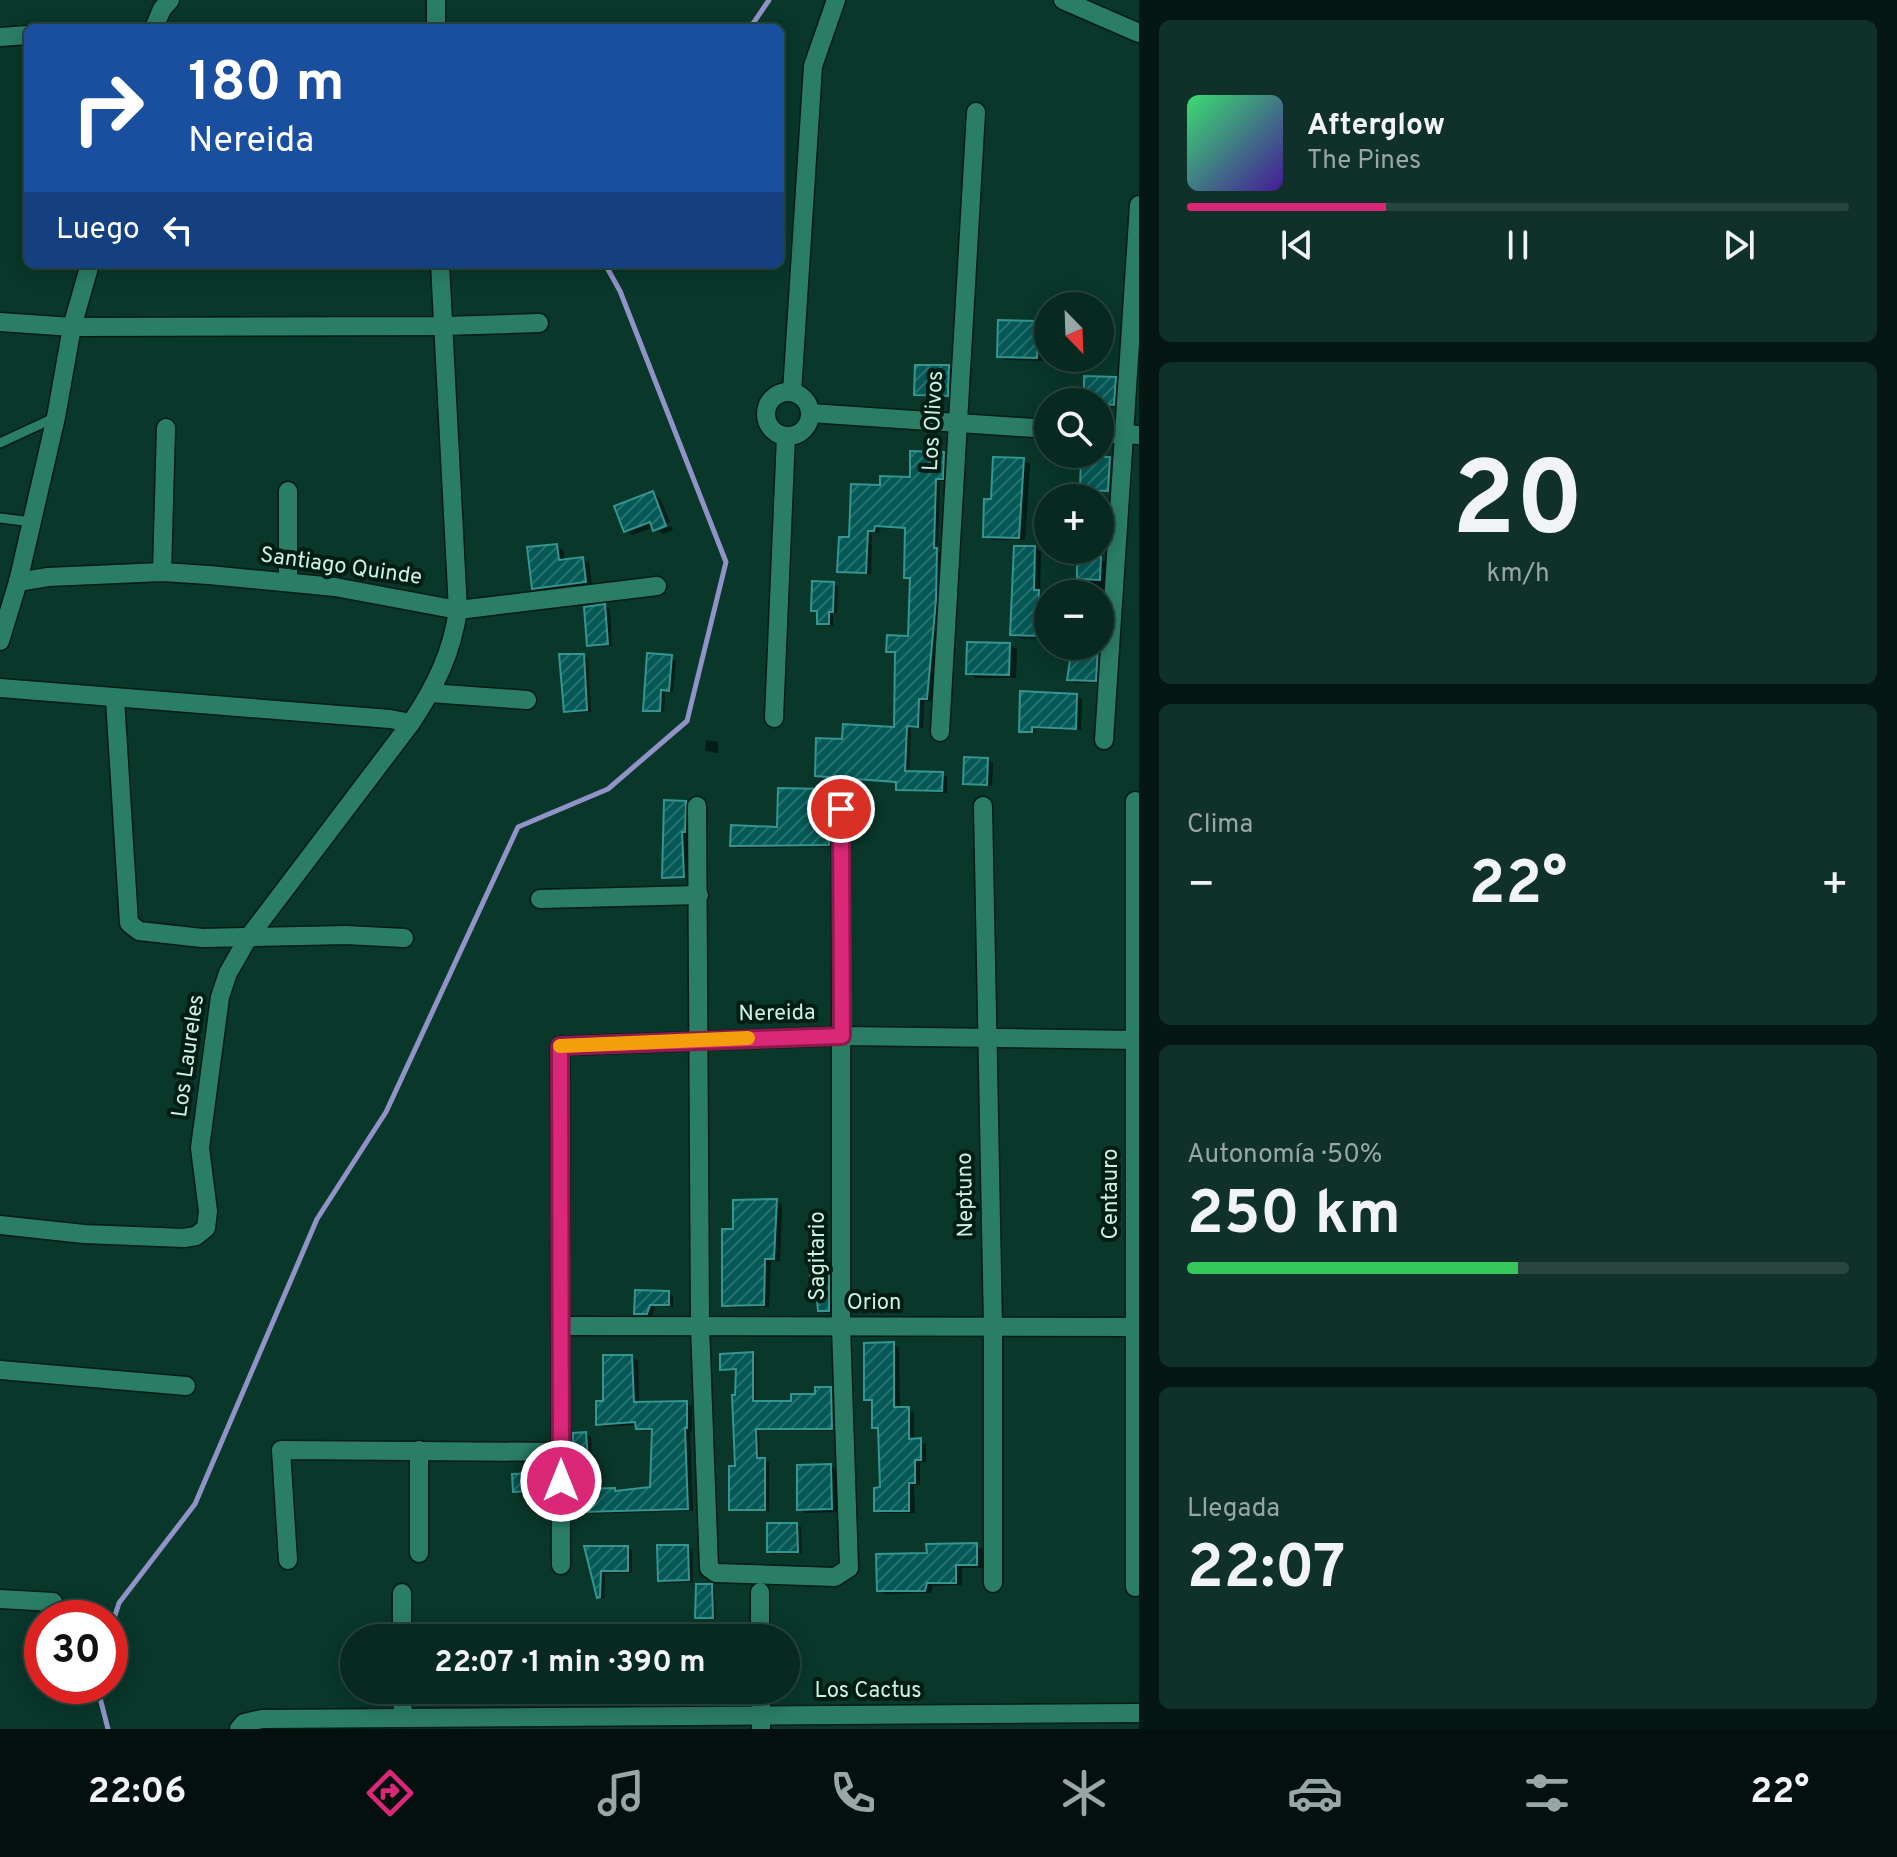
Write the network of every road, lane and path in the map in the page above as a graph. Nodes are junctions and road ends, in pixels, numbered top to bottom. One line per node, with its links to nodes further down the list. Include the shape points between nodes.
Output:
1 (170, 0): 5 (street)
2 (436, 0): 6 (street)
3 (836, 0): 18 (street, via 813,66)
4 (1063, 0): 7 (street)
5 (156, 24)
6 (436, 24)
7 (1139, 33)
8 (24, 35): 9 (street)
9 (0, 37)
10 (976, 112): 21 (street, Los Olivos)
11 (1139, 205): 24 (street)
12 (89, 268): 17 (street)
13 (440, 268): 16 (street, Los Laureles)
14 (0, 322): 17 (street)
15 (539, 323): 16 (street)
16 (443, 326): 17 (street); 34 (street, Los Laureles)
17 (72, 327): 20 (street)
18 (792, 392): 19 (street, via 805,399); 25 (street, via 777,394 766,411 768,425)
19 (810, 413): 21 (street); 25 (street, via 806,428)
20 (56, 417): 26 (lane); 29 (street)
21 (958, 423): 23 (street); 42 (street, Los Olivos)
22 (166, 428): 30 (street)
23 (1034, 428)
24 (1132, 435): 43 (street)
25 (786, 436): 40 (street)
26 (0, 443)
27 (288, 491): 32 (street)
28 (0, 518): 29 (lane)
29 (32, 522): 31 (street)
30 (162, 572): 31 (street, Santiago Quinde); 32 (street, Santiago Quinde)
31 (18, 582): 35 (street)
32 (288, 582): 34 (street, Santiago Quinde)
33 (657, 586): 34 (street, Santiago Quinde)
34 (458, 610): 37 (street, Los Laureles, via 454,639)
35 (1, 631)
36 (0, 688): 38 (street)
37 (430, 693): 39 (street); 41 (street, Los Laureles)
38 (115, 699): 41 (street); 50 (street, via 129,923 139,931)
39 (527, 700)
40 (774, 718)
41 (411, 723): 50 (street, Los Laureles)
42 (940, 732)
43 (1104, 740)
44 (1135, 801): 55 (street, Centauro)
45 (697, 806): 48 (street)
46 (983, 806): 53 (street, Neptuno)
47 (841, 809): 52 (street, Sagitario)
48 (699, 895): 49 (street); 54 (street)
49 (540, 899)
50 (248, 938): 51 (street); 56 (street, Los Laureles, via 220,997 211,1059 200,1148 206,1228 184,1238)
51 (404, 938)
52 (842, 1036): 53 (street, Nereida); 54 (street, Nereida); 59 (street, Sagitario)
53 (986, 1037): 55 (street, Nereida); 60 (street, Neptuno)
54 (700, 1040): 57 (street, Nereida, via 560,1046); 58 (street)
55 (1137, 1040): 61 (street, Centauro)
56 (0, 1225)
57 (560, 1326): 58 (street, Orion); 65 (street)
58 (700, 1326): 59 (street, Orion); 59 (street, Sagitario, via 709,1568 716,1573 835,1577 849,1568)
59 (841, 1327): 60 (street, Orion)
60 (993, 1327): 61 (street, Orion); 69 (street, Neptuno)
61 (1137, 1327): 70 (street, Centauro)
62 (0, 1370): 63 (street)
63 (186, 1386)
64 (419, 1450): 65 (street); 66 (street); 67 (street, via 281,1450)
65 (561, 1452): 68 (street)
66 (419, 1553)
67 (288, 1560)
68 (561, 1565)
69 (993, 1583)
70 (1135, 1587)
71 (760, 1592): 76 (street)
72 (402, 1593): 75 (street)
73 (0, 1599): 74 (street)
74 (24, 1600)
75 (402, 1624)
76 (760, 1624)
77 (402, 1704): 79 (street)
78 (1139, 1713): 80 (street, Los Cactus)
79 (403, 1718): 80 (street, Los Cactus); 81 (street, Los Cactus, via 262,1719)
80 (761, 1722)
81 (239, 1729)

